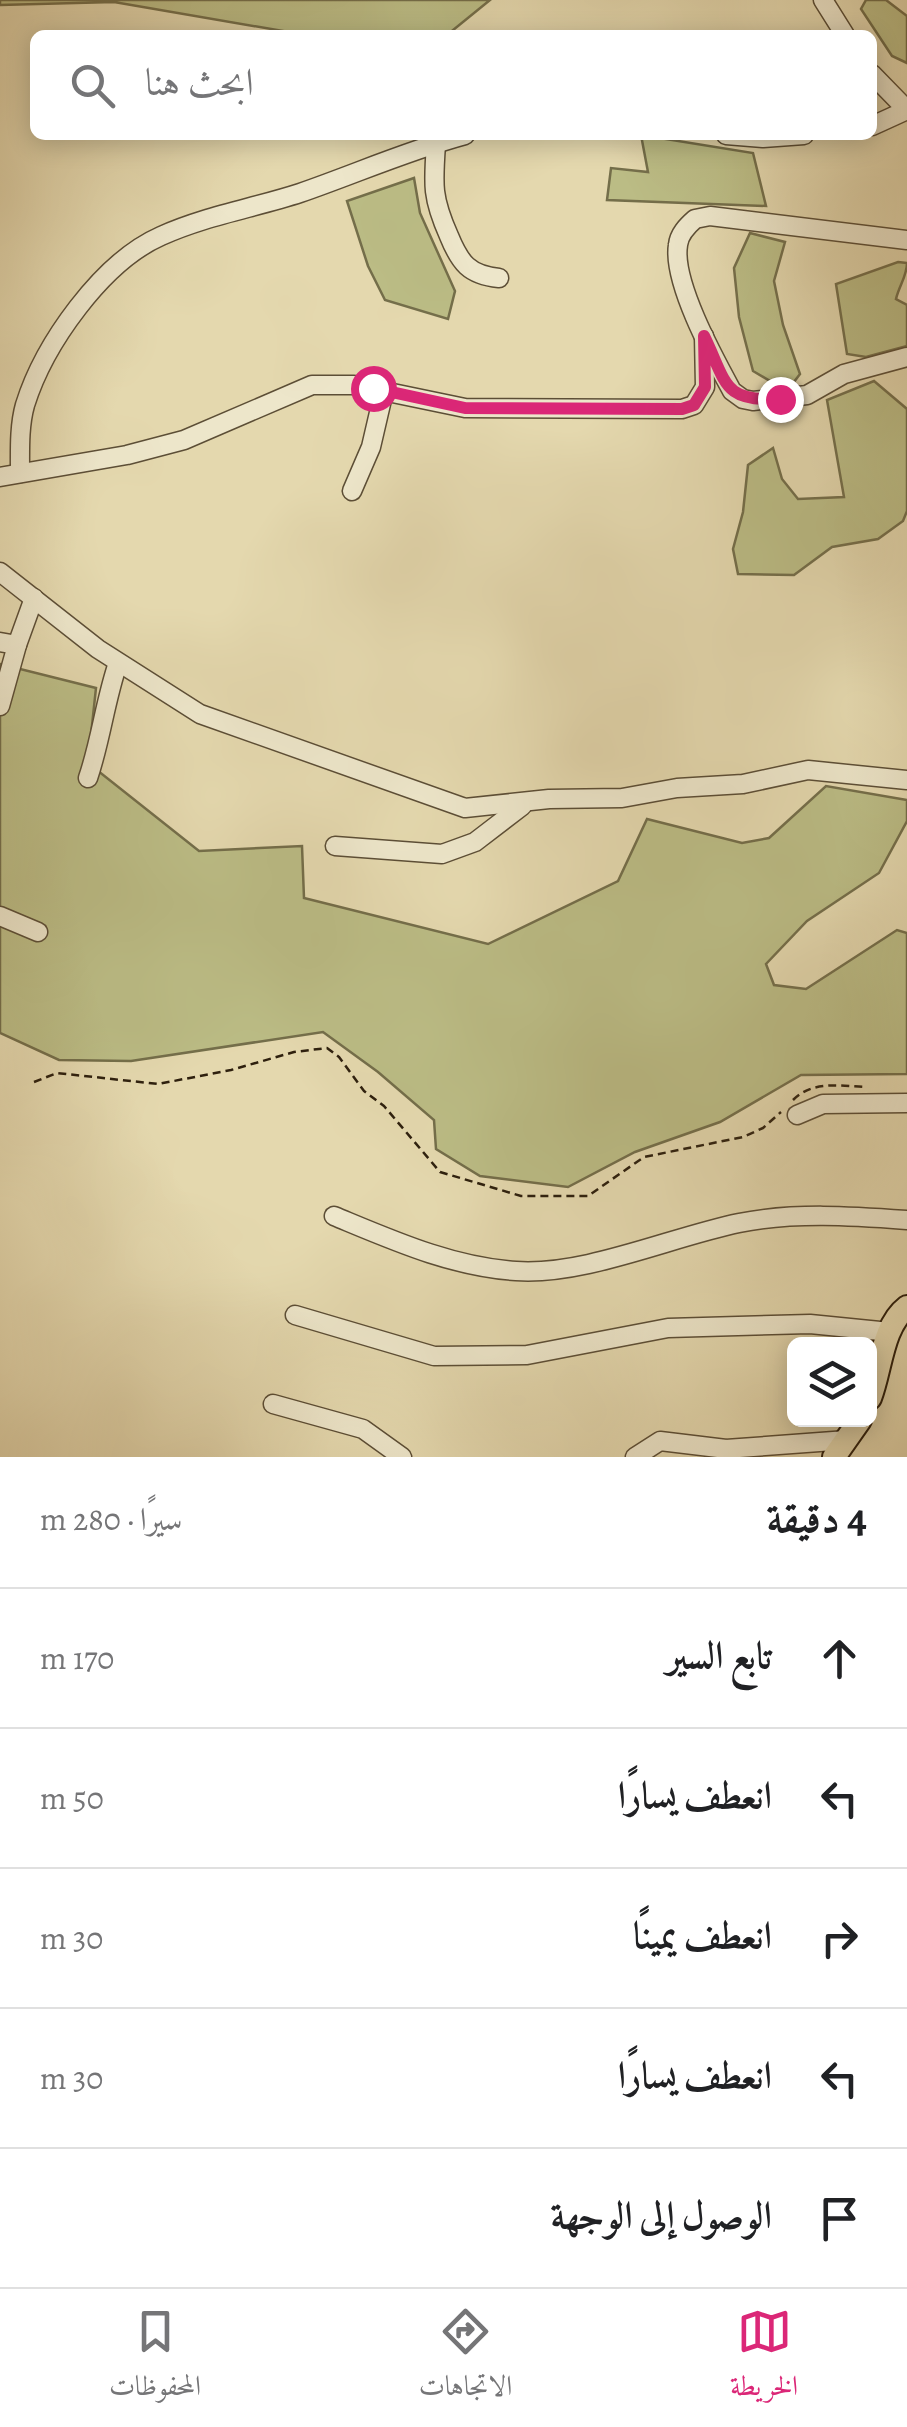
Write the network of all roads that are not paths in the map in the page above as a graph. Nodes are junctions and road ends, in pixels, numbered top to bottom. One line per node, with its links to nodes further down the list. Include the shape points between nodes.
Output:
1 (823, 0): 2 (street)
2 (841, 30)
3 (877, 79): 4 (street)
4 (907, 110): 5 (street)
5 (877, 124)
6 (449, 140): 7 (street)
7 (436, 144): 9 (street, via 433,197 457,256 473,273); 13 (street, via 190,225 135,250 93,290 46,360 26,405)
8 (907, 240): 10 (street, via 694,219 678,242 678,262)
9 (499, 278)
10 (704, 336): 11 (street, via 732,391 753,401 807,395 844,374); 12 (street, via 705,387 694,405 682,409 465,408)
11 (907, 357)
12 (384, 391): 13 (street, via 312,386 184,440); 15 (street)
13 (20, 473): 14 (street)
14 (0, 477)
15 (352, 491)
16 (0, 572): 17 (street)
17 (34, 598): 18 (street); 19 (street)
18 (8, 643): 20 (street)
19 (118, 662): 21 (street); 23 (street, via 223,724 429,797 466,808)
20 (0, 706)
21 (88, 778)
22 (907, 780): 23 (street, via 808,770 622,798)
23 (530, 801): 24 (street, via 476,842 442,854)
24 (336, 846)
25 (0, 916): 26 (street)
26 (38, 932)
27 (907, 1103): 28 (street, via 822,1104)
28 (797, 1115)
29 (334, 1216): 30 (street, via 473,1266 520,1272 578,1266 743,1222 803,1216)
30 (907, 1220)
31 (907, 1307): 33 (main road)
32 (295, 1315): 33 (street, via 434,1356 527,1355 704,1326 810,1324)
33 (890, 1332): 34 (main road)
34 (877, 1375)
35 (273, 1404): 38 (street, via 363,1429)
36 (855, 1427): 37 (main road)
37 (840, 1449): 39 (street, via 660,1442)
38 (402, 1457)
39 (634, 1457)

